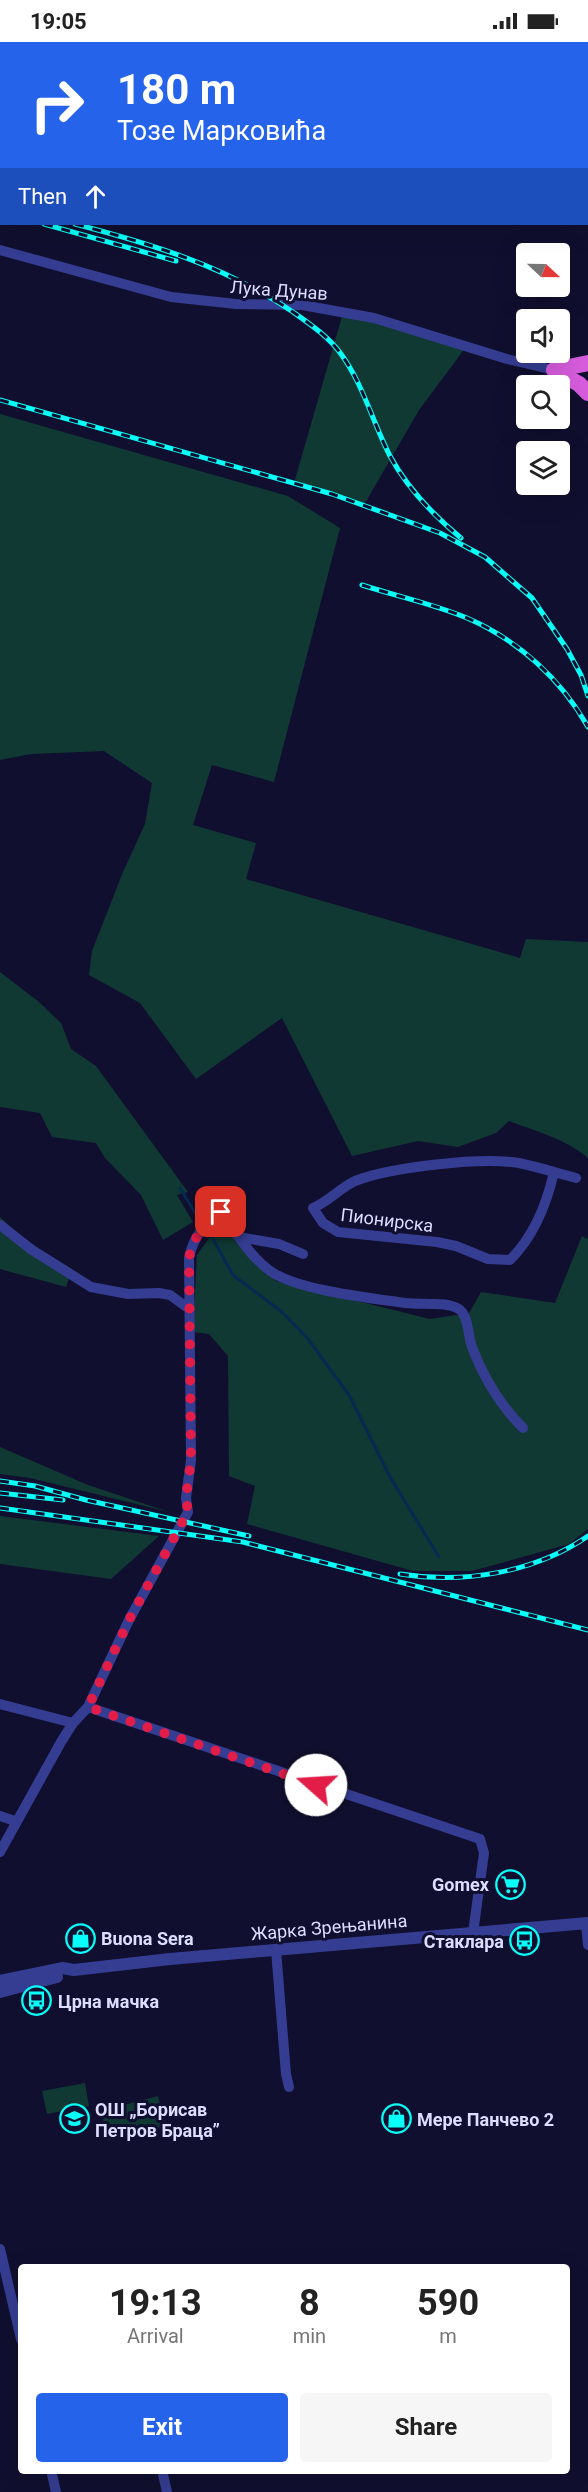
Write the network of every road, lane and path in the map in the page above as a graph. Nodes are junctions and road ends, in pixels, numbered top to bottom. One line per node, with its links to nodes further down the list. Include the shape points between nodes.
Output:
1 (0, 250): 3 (street, Лука Дунав, via 171,297 236,304 302,305 374,318)
2 (588, 363): 3 (highway)
3 (554, 370): 4 (highway); 5 (highway)
4 (588, 376)
5 (588, 393)
6 (554, 1172): 6 (street, Пионирска, via 541,1213 510,1260 488,1259 438,1242 338,1232 323,1223 313,1208 354,1182 400,1169 473,1162 517,1163); 7 (street, Пионирска)
7 (576, 1178)
8 (0, 1225): 11 (street, via 91,1287 128,1294 170,1295)
9 (238, 1237): 10 (street, via 279,1244); 11 (street, via 221,1212 195,1237 189,1258); 12 (street, via 265,1266 290,1280 461,1310 473,1349 504,1408)
10 (303, 1254)
11 (188, 1308): 14 (street, via 188,1512 129,1620)
12 (523, 1428)
13 (0, 1704): 15 (street)
14 (88, 1707): 15 (street); 20 (street, via 480,1839 483,1853)
15 (73, 1723): 17 (street)
16 (0, 1816): 17 (street)
17 (15, 1821): 18 (street)
18 (0, 1852)
19 (587, 1924): 20 (street, Жарка Зрењанина); 21 (street)
20 (473, 1933): 22 (street, Жарка Зрењанина)
21 (588, 1945)
22 (276, 1950): 23 (street, Жарка Зрењанина); 26 (street)
23 (74, 1970): 24 (street, Жарка Зрењанина, via 62,1968); 25 (street, Жарка Зрењанина)
24 (0, 1981)
25 (0, 1992)
26 (289, 2087)
27 (0, 2249): 28 (street)
28 (4, 2284): 29 (street)
29 (18, 2329)
30 (52, 2474): 32 (street)
31 (163, 2474): 33 (street)
32 (56, 2492)
33 (167, 2492)

